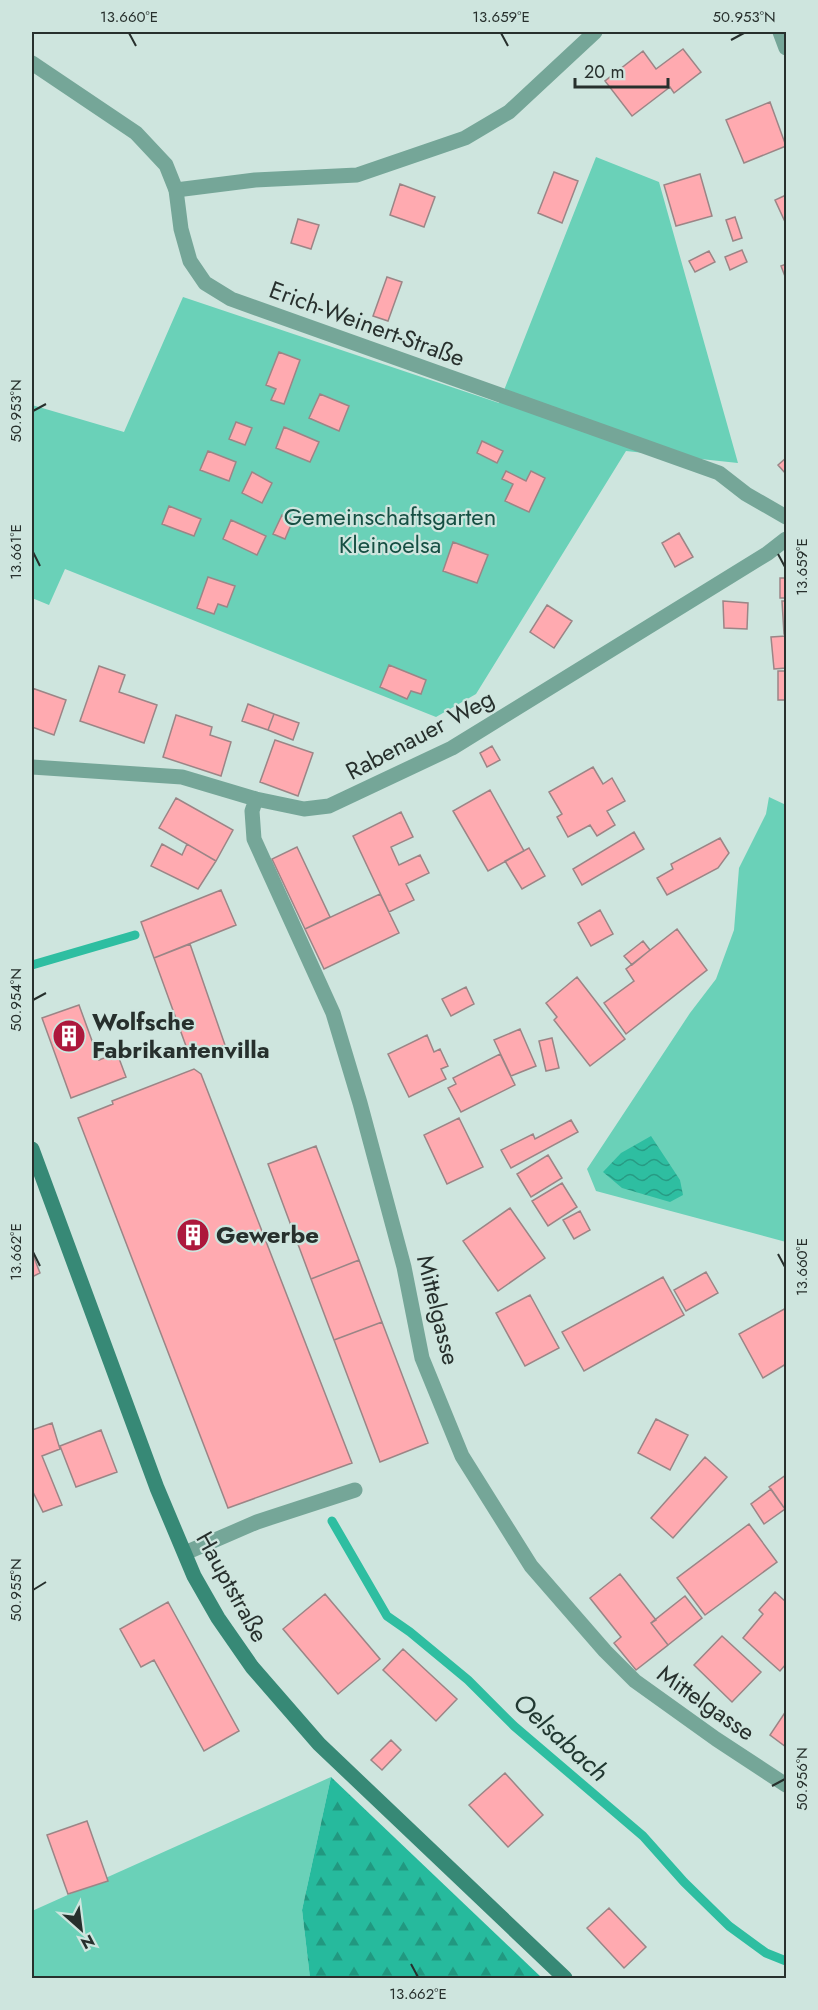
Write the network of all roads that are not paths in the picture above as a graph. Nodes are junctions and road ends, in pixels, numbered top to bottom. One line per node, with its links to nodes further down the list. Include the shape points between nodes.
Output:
1 (595, 32): 5 (street, via 509,112 465,138 357,175 255,180)
2 (780, 32): 3 (street)
3 (786, 48)
4 (32, 63): 5 (street, Erich-Weinert-Straße, via 136,133 166,165)
5 (176, 190): 6 (street, Erich-Weinert-Straße, via 190,261 205,283 231,299 719,473)
6 (786, 517)
7 (786, 539): 9 (street, Rabenauer Weg, via 452,748 329,806 304,809)
8 (32, 766): 9 (street, Rabenauer Weg, via 182,777)
9 (256, 799): 13 (street, Mittelgasse, via 252,811 254,839 333,1013 402,1256 422,1358 462,1456 531,1566 605,1651 635,1681)
10 (32, 1149): 12 (main road, Hauptstraße, via 157,1488)
11 (356, 1490): 12 (street, via 257,1522)
12 (185, 1553): 14 (main road, Hauptstraße, via 218,1618 252,1667 304,1727)
13 (786, 1785)
14 (565, 1978)

